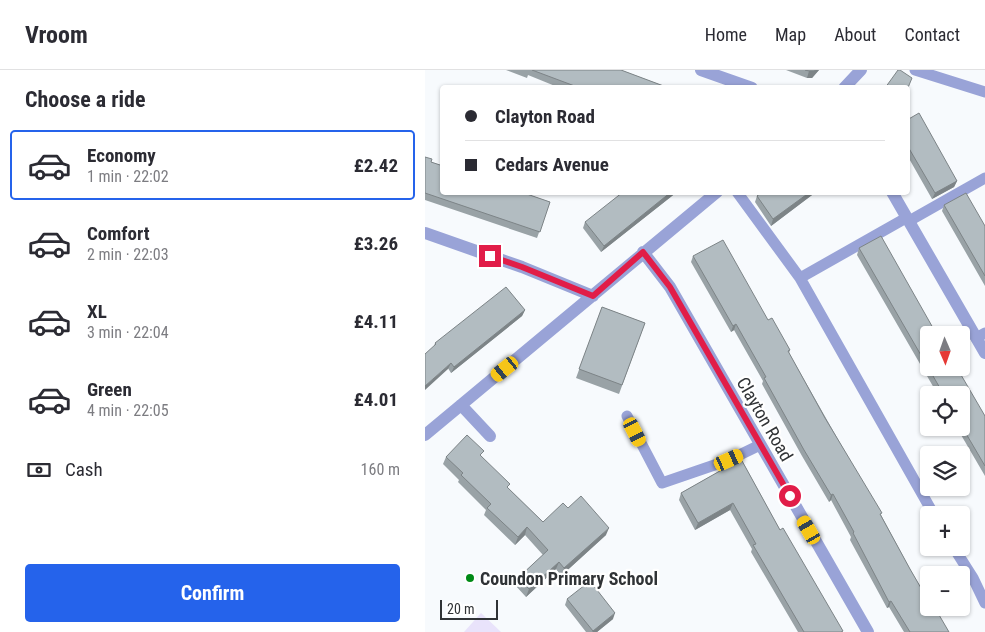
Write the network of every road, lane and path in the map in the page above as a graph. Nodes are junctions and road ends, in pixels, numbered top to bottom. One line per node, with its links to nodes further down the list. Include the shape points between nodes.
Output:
1 (701, 70): 4 (street)
2 (861, 70): 5 (street)
3 (915, 70): 6 (lane)
4 (743, 85)
5 (847, 85)
6 (985, 92)
7 (985, 178): 11 (lane)
8 (713, 195): 13 (street)
9 (739, 195): 14 (lane)
10 (894, 195): 11 (street)
11 (907, 220): 14 (lane); 16 (street)
12 (425, 233): 15 (street)
13 (643, 252): 15 (street); 22 (street, Clayton Road, via 670,287)
14 (801, 278): 23 (lane)
15 (593, 296): 18 (street)
16 (981, 335): 17 (street)
17 (985, 353)
18 (461, 406): 20 (street); 21 (street)
19 (627, 416): 22 (lane, via 662,482 729,460)
20 (425, 435)
21 (490, 436)
22 (760, 445): 26 (street, Clayton Road)
23 (929, 506)
24 (958, 556): 25 (lane)
25 (985, 603)
26 (868, 632)

